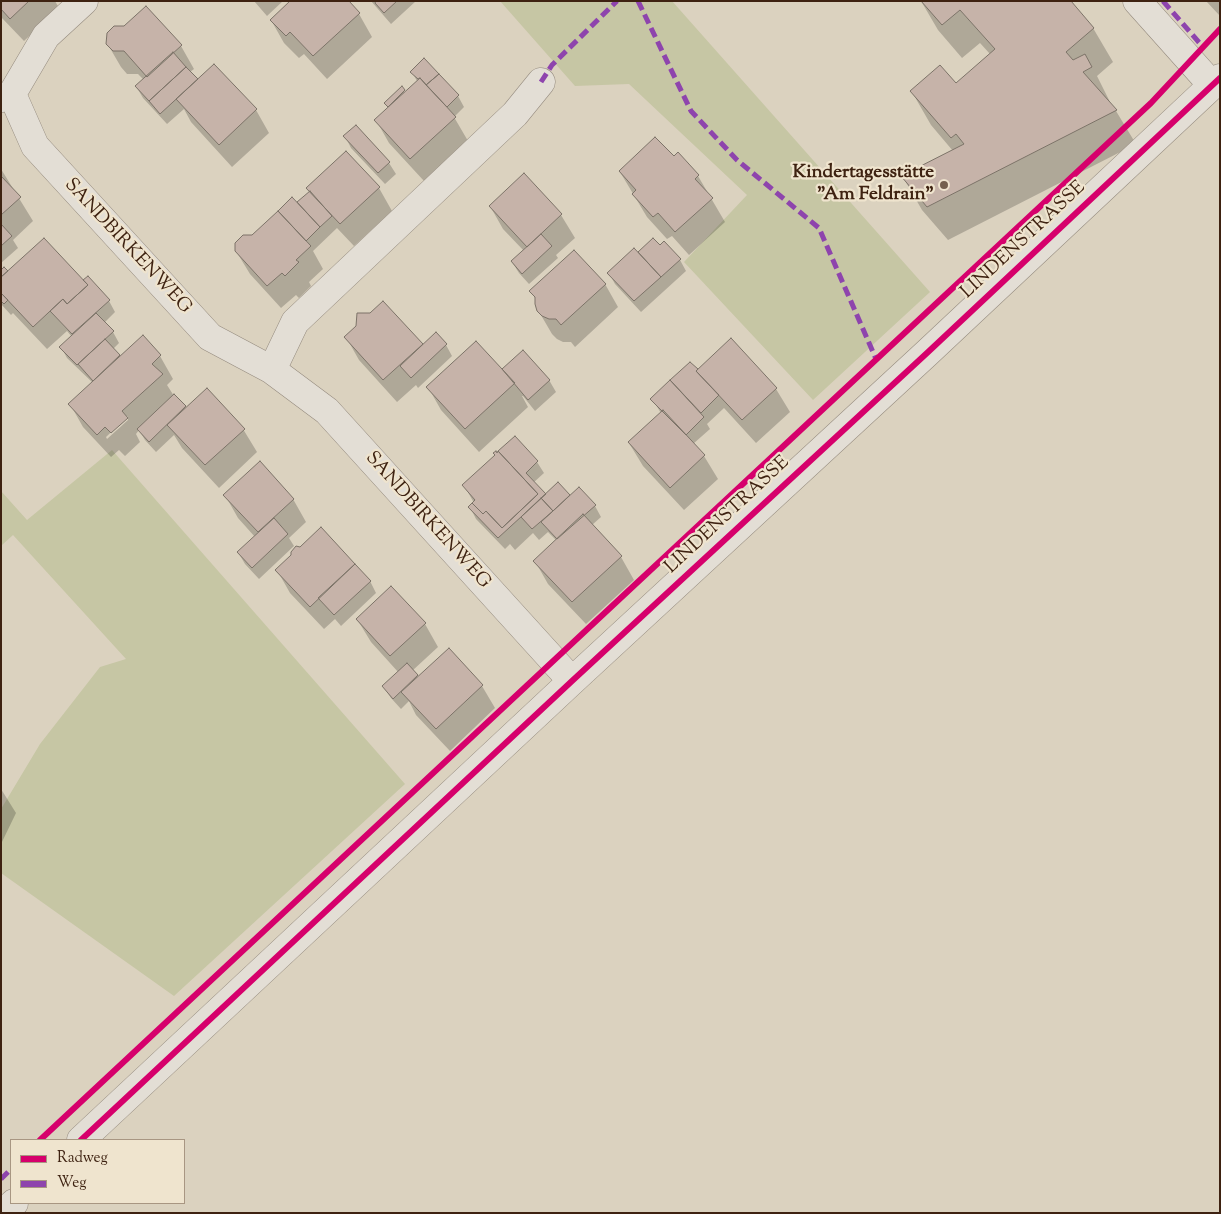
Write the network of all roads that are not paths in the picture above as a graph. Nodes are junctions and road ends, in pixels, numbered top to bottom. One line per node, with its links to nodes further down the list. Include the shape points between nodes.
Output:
1 (84, 1): 5 (street, SANDBIRKENWEG, via 46,36)
2 (1138, 1): 4 (street)
3 (540, 82): 6 (street, via 515,114 295,322)
4 (1216, 82): 7 (street, LINDENSTRASSE)
5 (7, 96): 6 (street, SANDBIRKENWEG, via 34,146 210,336)
6 (272, 370): 7 (street, SANDBIRKENWEG, via 327,410)
7 (572, 681): 8 (street, LINDENSTRASSE)
8 (82, 1139)
9 (13, 1204): 10 (street)
10 (4, 1213)

